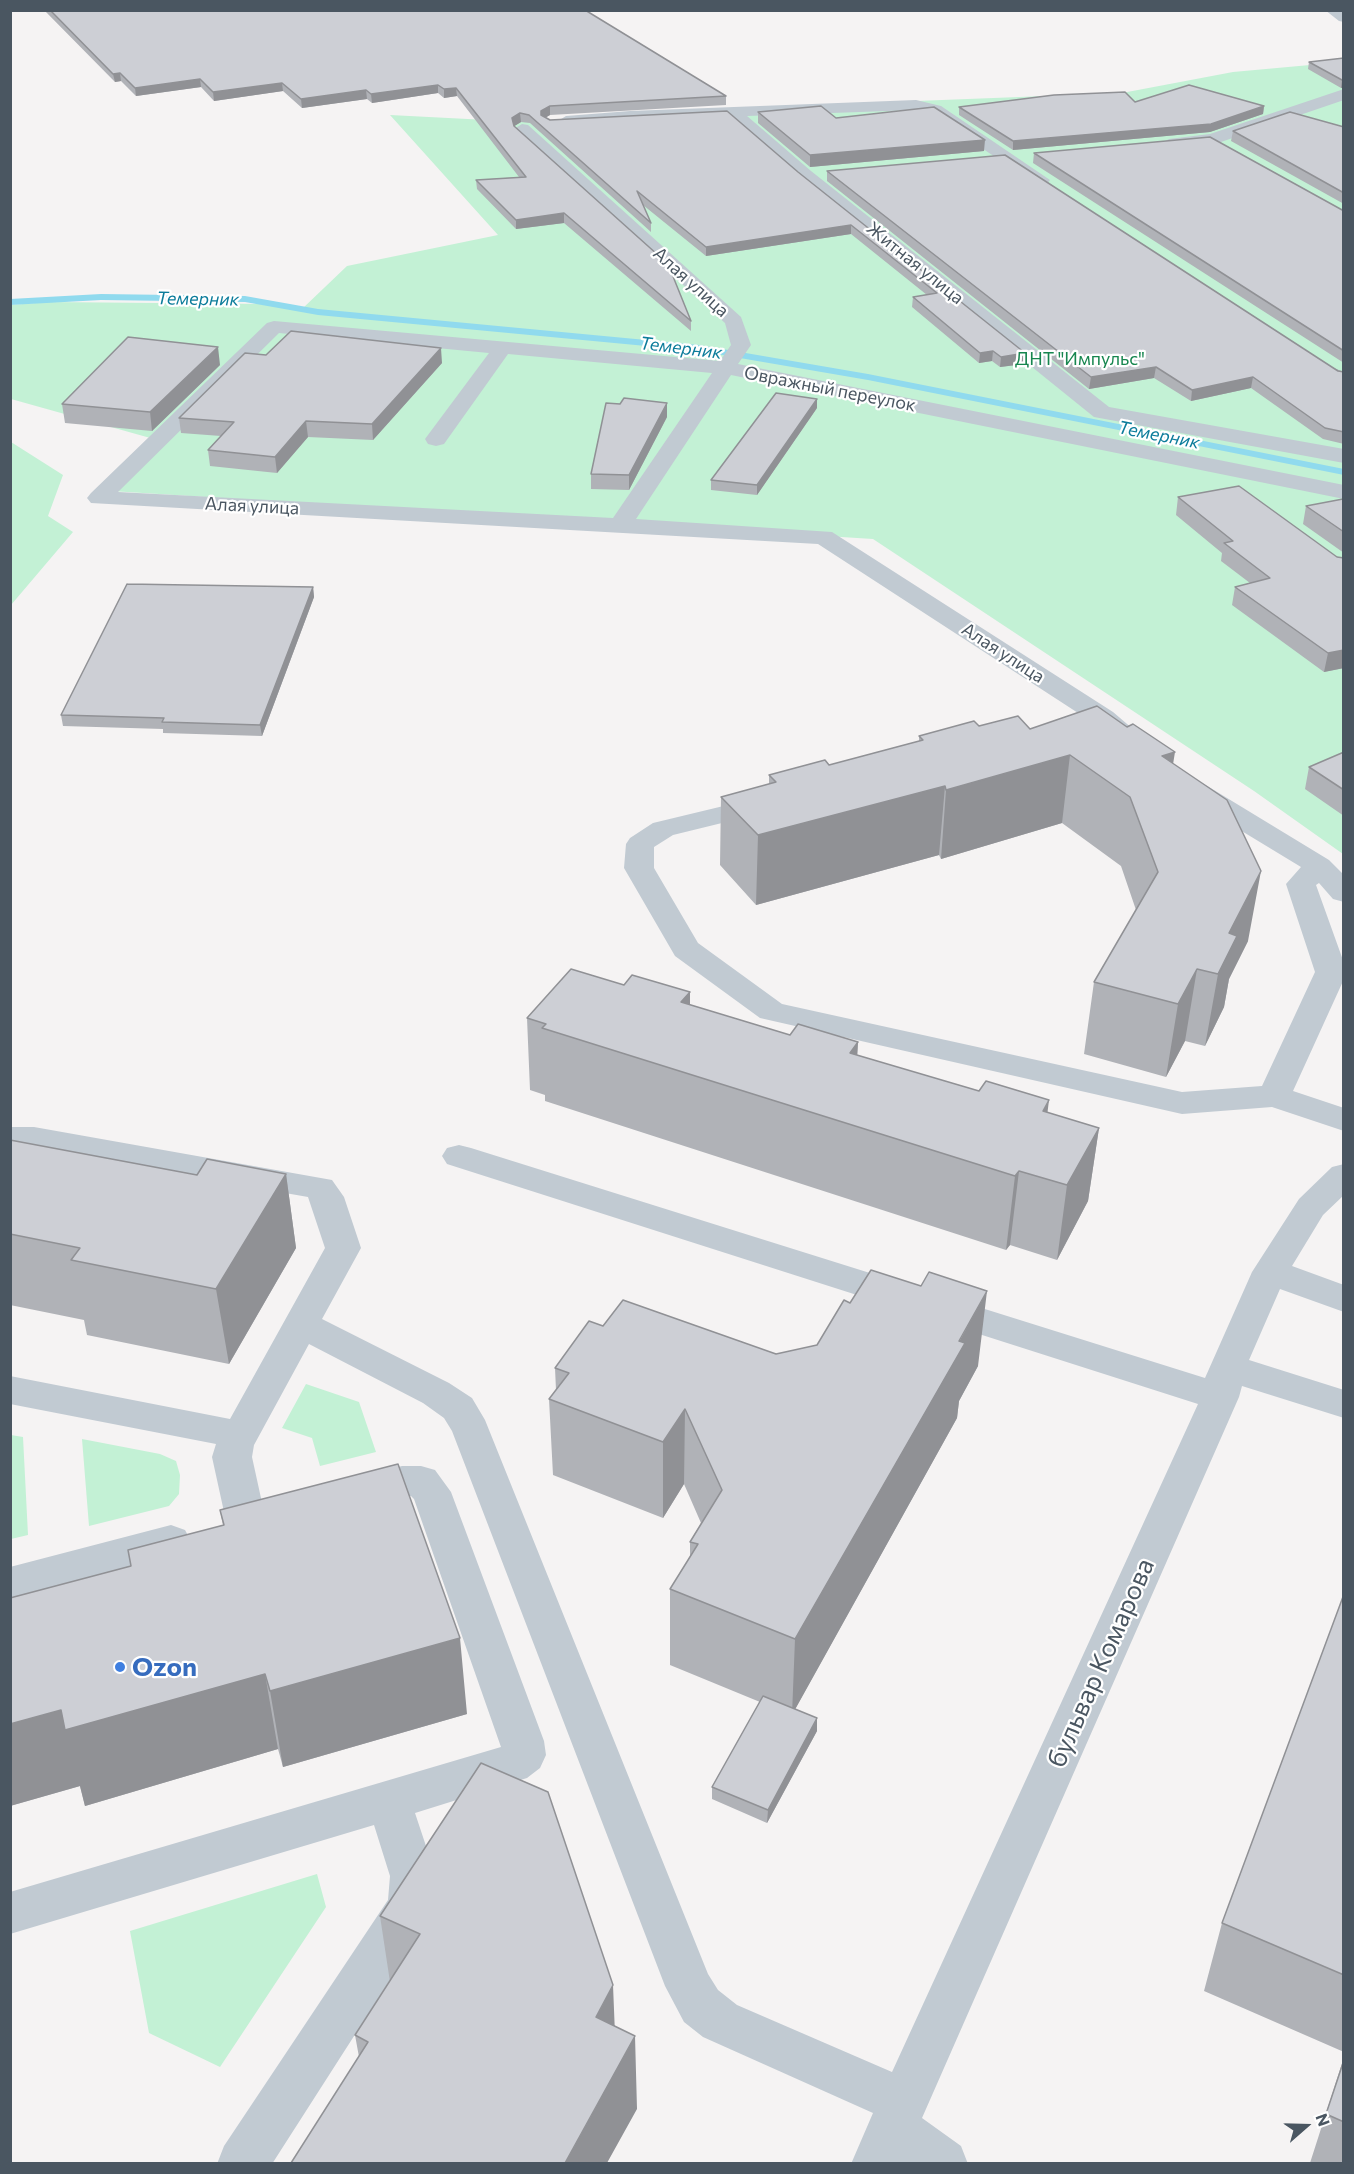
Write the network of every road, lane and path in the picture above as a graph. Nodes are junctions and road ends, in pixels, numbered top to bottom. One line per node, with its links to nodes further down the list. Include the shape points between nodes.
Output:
1 (1332, 10): 2 (street)
2 (1344, 18)
3 (1344, 94): 7 (street)
4 (731, 111): 5 (street); 11 (street, via 916,105 935,109); 14 (street, Житная улица)
5 (550, 122)
6 (522, 129): 17 (street, Алая улица, via 734,321 741,345)
7 (1212, 139): 8 (street); 9 (street)
8 (1154, 146)
9 (1230, 150)
10 (1040, 155): 11 (street)
11 (1007, 157): 12 (street); 15 (street)
12 (973, 159)
13 (828, 173): 14 (street)
14 (805, 175): 19 (street, Житная улица, via 1102,412)
15 (1057, 189)
16 (504, 346): 17 (street, Овражный переулок); 18 (street); 23 (street, Овражный переулок, via 274,327)
17 (726, 368): 20 (street, Овражный переулок); 24 (street, Алая улица)
18 (436, 439)
19 (1344, 456)
20 (1198, 463): 21 (street); 22 (street, Овражный переулок)
21 (1237, 491)
22 (1344, 492)
23 (99, 498): 24 (street, Алая улица)
24 (620, 525): 25 (street, Алая улица, via 824,537)
25 (1104, 718): 26 (street); 27 (street, Алая улица)
26 (1069, 727)
27 (1139, 747)
28 (1174, 776): 30 (street)
29 (790, 797): 32 (street, via 663,830 640,844 639,868 686,949 771,1011 1182,1103)
30 (1319, 866): 31 (street); 32 (street, via 1301,884 1331,972)
31 (1344, 893)
32 (1274, 1096): 33 (street)
33 (1344, 1120)
34 (10, 1138): 39 (street, via 34,1138 320,1188 327,1197 343,1248)
35 (459, 1156): 40 (street)
36 (1344, 1175): 37 (street, бульвар Комарова, via 1311,1207)
37 (1270, 1272): 38 (street); 40 (street, бульвар Комарова)
38 (1344, 1299)
39 (302, 1325): 43 (street); 48 (street, via 436,1393 458,1408 471,1430 689,1986 701,2006)
40 (1223, 1382): 42 (street); 48 (street, бульвар Комарова)
41 (10, 1390): 43 (street)
42 (1344, 1404)
43 (241, 1435): 45 (street, via 232,1457 263,1517)
44 (324, 1501): 46 (street, via 402,1481 421,1481 431,1492 522,1741 524,1755 511,1765)
45 (10, 1583)
46 (389, 1801): 47 (street); 49 (street, via 412,1876 414,1896)
47 (10, 1913)
48 (891, 2131): 50 (street)
49 (242, 2163)
50 (943, 2163)

